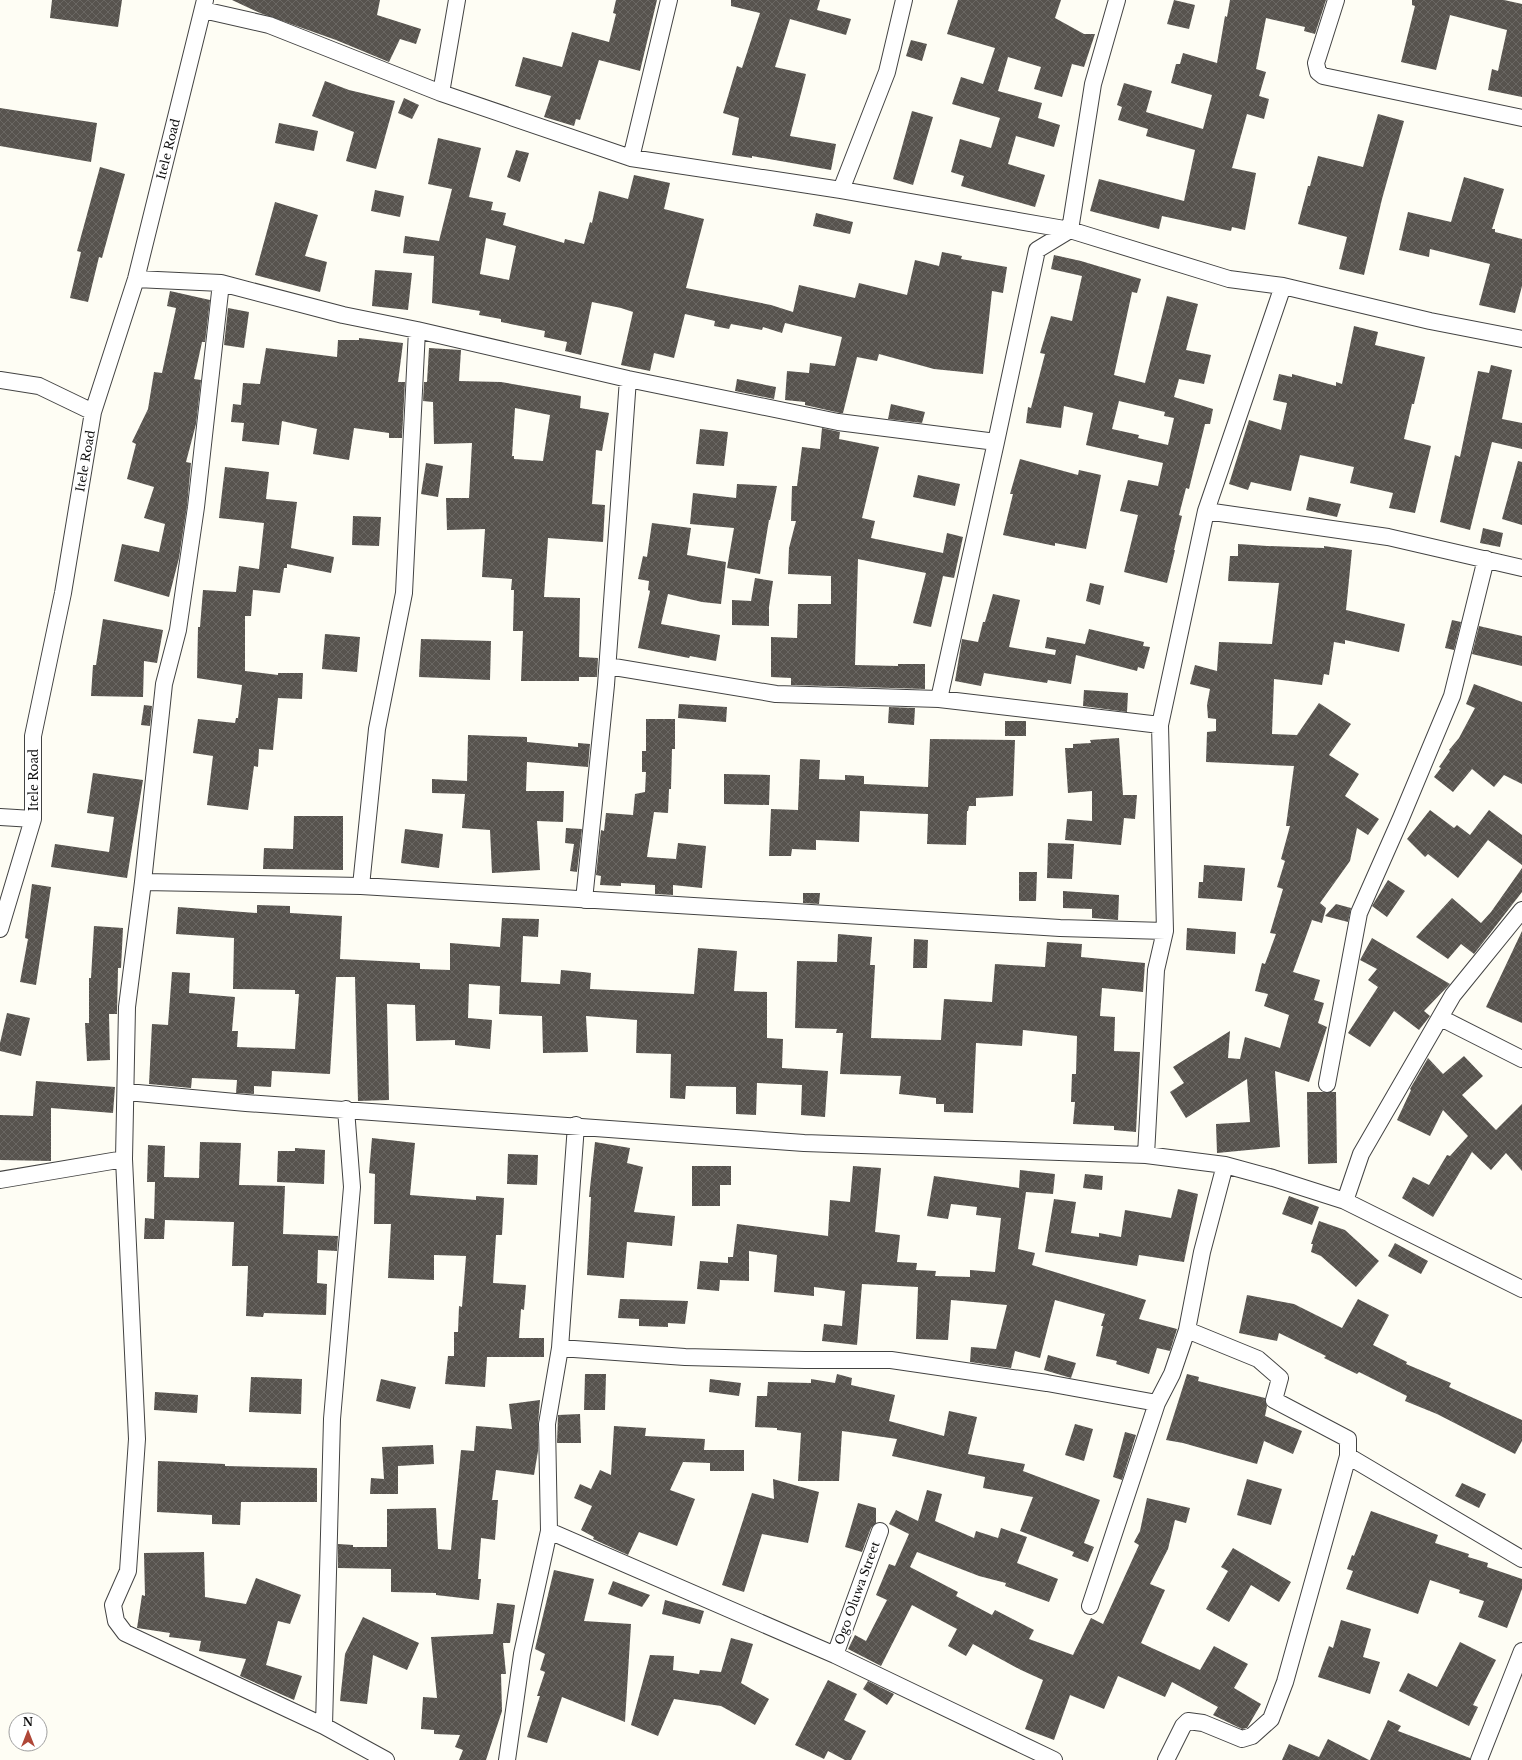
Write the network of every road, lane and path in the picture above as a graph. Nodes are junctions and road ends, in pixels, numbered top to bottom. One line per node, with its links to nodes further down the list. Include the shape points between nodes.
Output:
1 (457, 0): 7 (street)
2 (669, 0): 9 (street)
3 (904, 0): 10 (street, via 887,72)
4 (1117, 0): 11 (street, via 1093,84)
5 (1336, 0): 8 (street, via 1316,63 1318,72 1323,76)
6 (204, 5): 7 (street, via 269,25); 12 (street, Itele Road)
7 (441, 93): 9 (street)
8 (1522, 118)
9 (631, 158): 10 (street)
10 (841, 190): 11 (street)
11 (1070, 230): 14 (street, via 1229,279); 20 (street, via 1037,250)
12 (136, 279): 13 (street); 19 (street, Itele Road)
13 (221, 283): 15 (street, via 343,315); 29 (street, via 196,507 178,630 164,684)
14 (1283, 286): 16 (street, via 1430,321); 21 (street)
15 (417, 330): 17 (street); 30 (street, via 404,593 377,729)
16 (1522, 339)
17 (628, 379): 20 (street, via 838,422); 24 (street)
18 (0, 380): 19 (street, via 39,386)
19 (93, 412): 28 (street, Itele Road, via 63,593 33,736)
20 (996, 442): 25 (street)
21 (1206, 511): 22 (street, via 1388,537); 26 (street)
22 (1486, 559): 23 (street); 37 (street, via 1452,696 1359,913)
23 (1522, 568)
24 (608, 666): 25 (street, via 776,694); 31 (street)
25 (938, 699): 26 (street)
26 (1160, 725): 34 (street)
27 (0, 817): 28 (street)
28 (33, 819): 33 (street, Itele Road)
29 (143, 882): 30 (street); 38 (street, via 127,1007)
30 (361, 886): 31 (street)
31 (584, 900): 34 (street, via 1060,928)
32 (1522, 910): 35 (street, via 1453,995)
33 (0, 929)
34 (1165, 931): 41 (street, via 1156,970)
35 (1441, 1018): 36 (street); 45 (street, via 1361,1154)
36 (1522, 1059)
37 (1327, 1084)
38 (127, 1092): 39 (street); 42 (street)
39 (346, 1109): 40 (street); 57 (street, via 352,1187 332,1419)
40 (576, 1125): 41 (street, via 804,1143); 48 (street)
41 (1146, 1155): 43 (street)
42 (124, 1159): 44 (street); 57 (street, via 137,1439 128,1571 112,1605 116,1621 125,1633)
43 (1225, 1165): 45 (street); 47 (street, via 1202,1252)
44 (0, 1180)
45 (1345, 1201): 46 (street)
46 (1522, 1289)
47 (1187, 1330): 49 (street, via 1172,1374); 50 (street, via 1258,1359 1280,1378 1274,1400 1348,1439)
48 (560, 1348): 49 (street, via 685,1357 891,1360 1048,1383); 51 (street, via 547,1424)
49 (1157, 1403): 54 (street)
50 (1348, 1456): 53 (street); 61 (street, via 1285,1682 1271,1719 1252,1736 1242,1739 1203,1723 1188,1721)
51 (550, 1531): 56 (street); 59 (street, via 522,1654)
52 (880, 1531): 56 (street, Ogo Oluwa Street)
53 (1522, 1559)
54 (1090, 1606)
55 (1522, 1651): 62 (street)
56 (835, 1655): 60 (street)
57 (324, 1726): 58 (street)
58 (386, 1760)
59 (507, 1760)
60 (1054, 1760)
61 (1166, 1760)
62 (1479, 1760)

